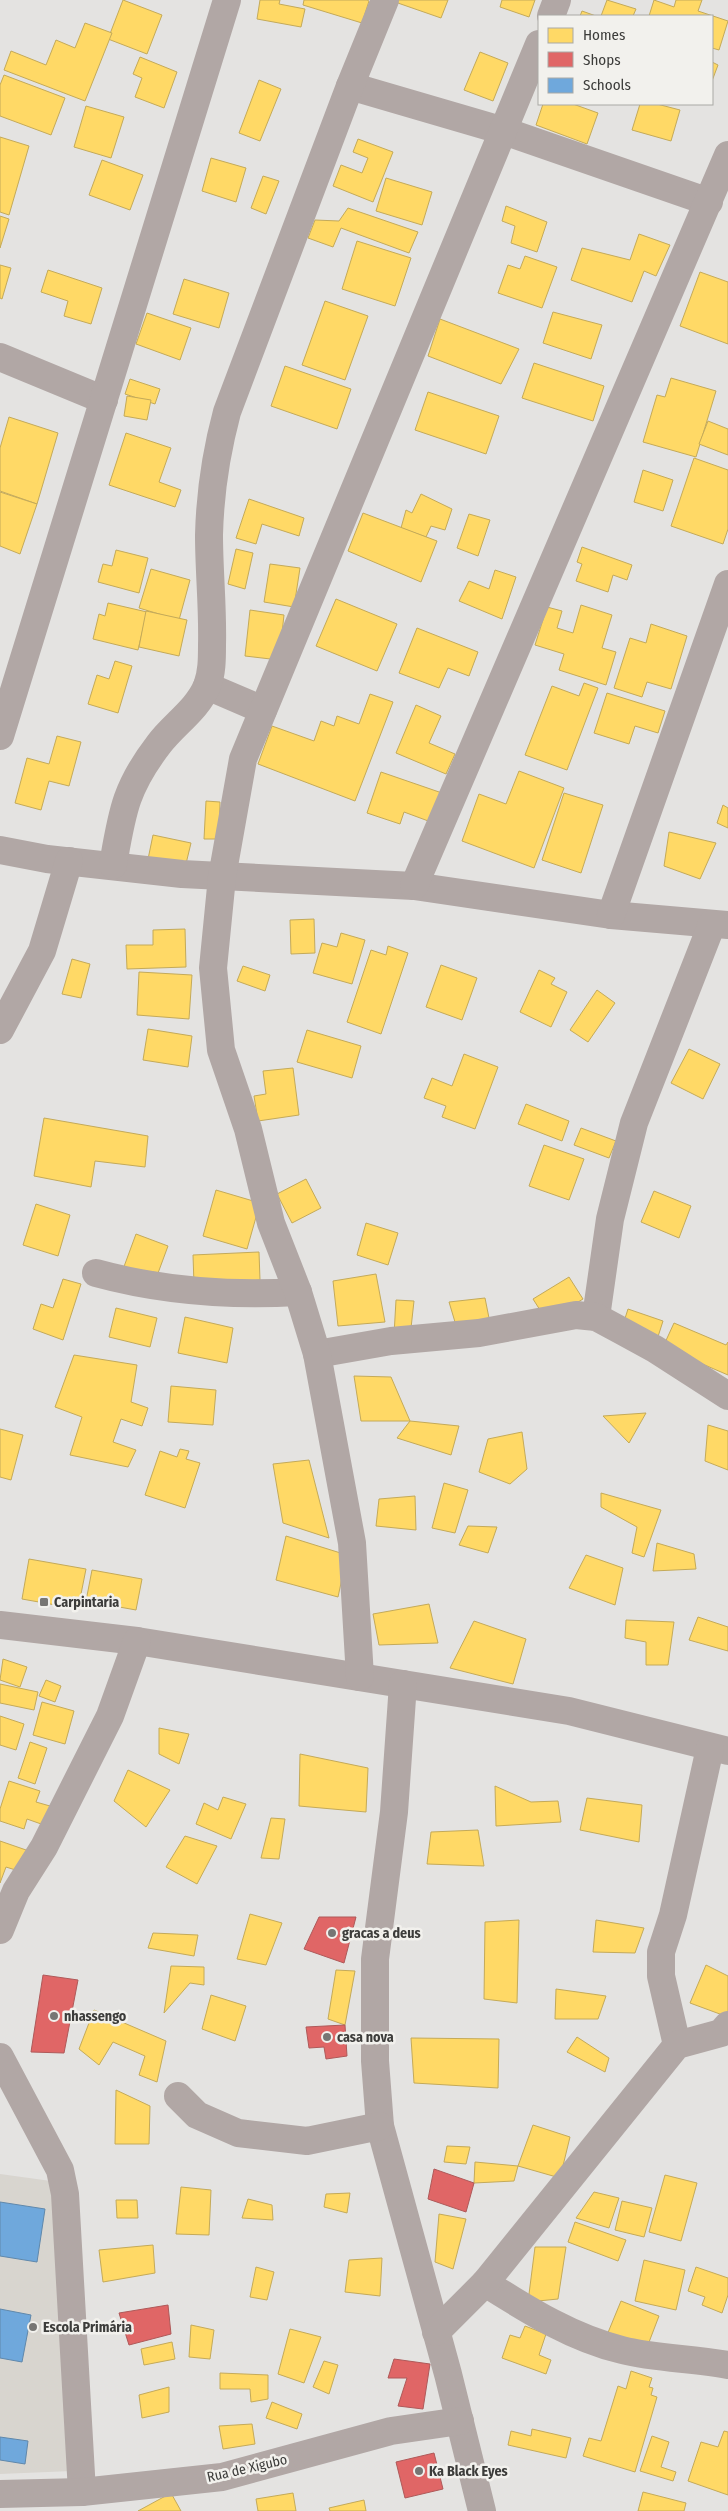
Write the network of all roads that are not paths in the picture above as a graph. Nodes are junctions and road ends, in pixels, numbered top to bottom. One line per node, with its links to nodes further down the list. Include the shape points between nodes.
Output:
1 (227, 0): 11 (street)
2 (385, 0): 6 (street)
3 (557, 0): 4 (street)
4 (551, 15)
5 (538, 46): 7 (street)
6 (350, 86): 7 (street); 13 (street, via 227,412 216,454 209,535 212,667)
7 (504, 131): 9 (street); 14 (street)
8 (728, 155): 9 (street)
9 (710, 202): 20 (street)
10 (0, 357): 11 (street)
11 (104, 400): 15 (street)
12 (728, 584): 21 (street)
13 (207, 686): 14 (street); 18 (street, via 195,706 160,742 134,780 124,806)
14 (263, 710): 19 (street, via 243,759)
15 (0, 736)
16 (0, 850): 17 (street)
17 (69, 861): 18 (street); 23 (street, via 42,951)
18 (113, 866): 19 (street)
19 (222, 877): 20 (street); 25 (street, via 213,968 221,1050 248,1129 271,1223)
20 (414, 886): 21 (street)
21 (611, 915): 22 (street)
22 (720, 925): 26 (street, via 634,1123 610,1219)
23 (0, 1030)
24 (96, 1273): 25 (street, via 172,1289 248,1295)
25 (298, 1292): 27 (street)
26 (596, 1318): 27 (street, via 576,1315 479,1333 391,1341); 28 (street, via 655,1349)
27 (317, 1354): 31 (street, via 352,1543)
28 (728, 1396)
29 (0, 1625): 30 (street)
30 (137, 1641): 31 (street); 34 (street, via 110,1716 44,1847 16,1890)
31 (360, 1677): 32 (street)
32 (403, 1684): 33 (street, via 569,1711); 39 (street, via 394,1812 375,1959 375,2061)
33 (719, 1750): 36 (street, via 661,1952 661,1976)
34 (0, 1930)
35 (728, 2025): 36 (street, via 721,2033)
36 (677, 2045): 40 (street)
37 (0, 2057): 44 (street, via 60,2170)
38 (178, 2096): 39 (street, via 197,2115 238,2133 307,2141)
39 (380, 2126): 41 (street)
40 (485, 2283): 41 (street); 42 (street, via 525,2309 578,2336 622,2350)
41 (436, 2332): 43 (street)
42 (728, 2365)
43 (460, 2421): 44 (street, Rua de Xigubo, via 391,2431 222,2477); 46 (street)
44 (82, 2492): 45 (street, Rua de Xigubo)
45 (0, 2494)
46 (482, 2511)

